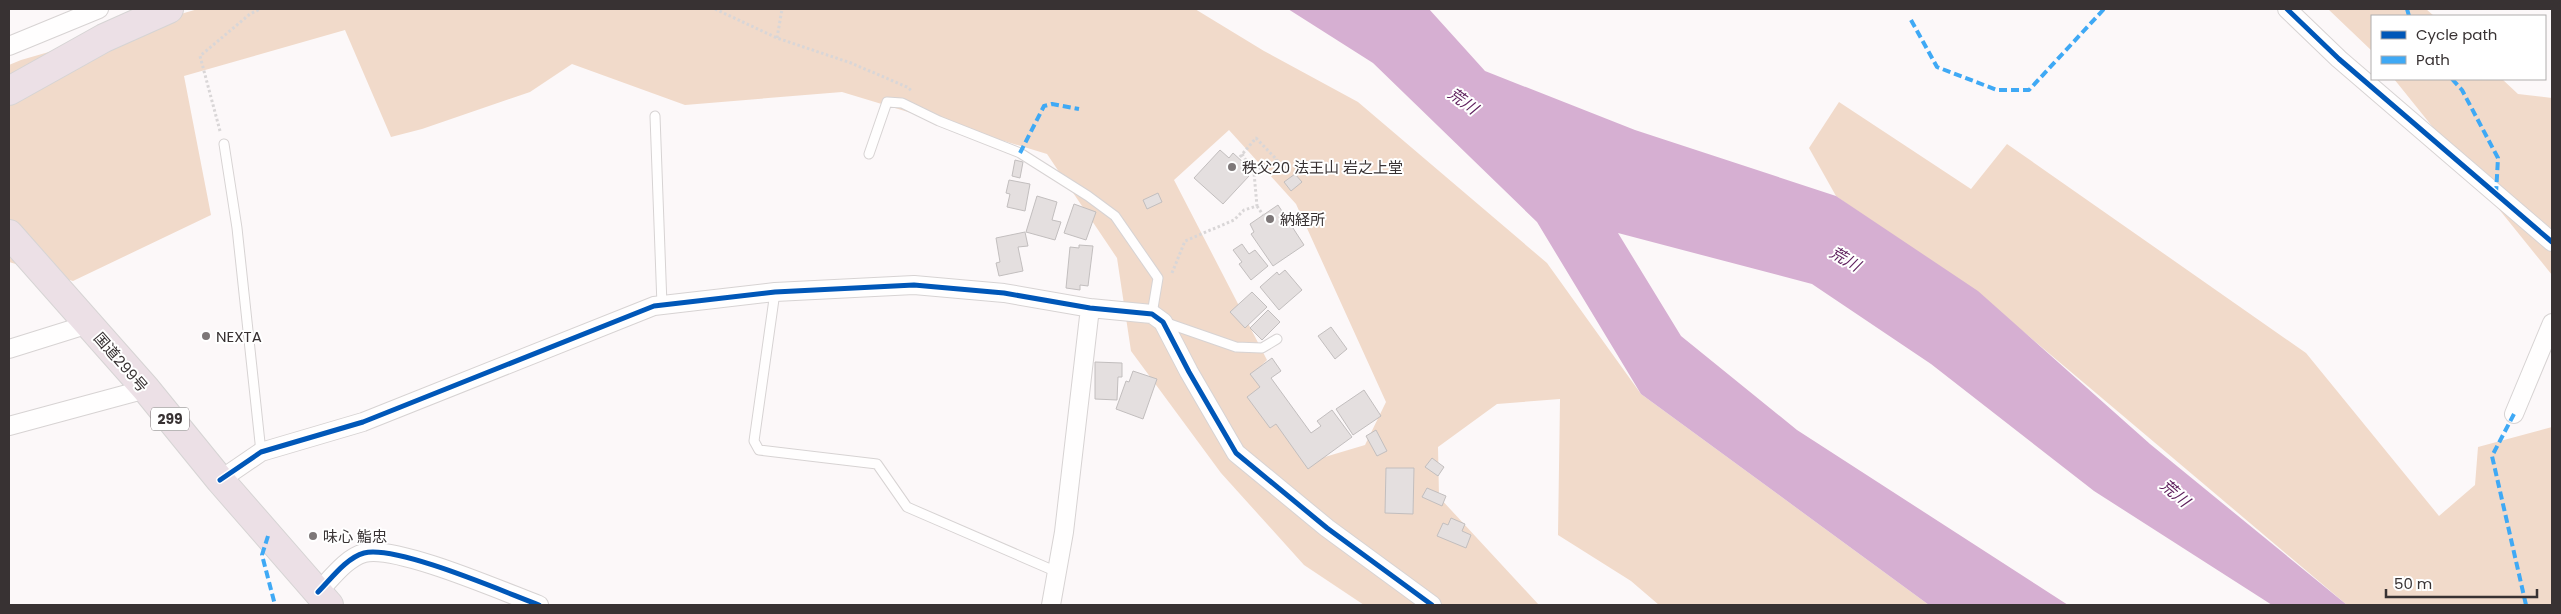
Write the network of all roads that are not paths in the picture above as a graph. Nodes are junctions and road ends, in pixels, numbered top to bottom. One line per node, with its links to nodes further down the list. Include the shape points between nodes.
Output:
1 (99, 9): 4 (street)
2 (169, 9): 5 (highway, via 104,38)
3 (2286, 9): 10 (street, via 2339,59)
4 (9, 46)
5 (9, 91)
6 (655, 116): 12 (lane)
7 (224, 144): 22 (lane, via 237,228)
8 (868, 154): 14 (lane, via 887,102 902,103 1020,153 1115,216 1158,278)
9 (9, 234): 16 (highway, 国道299号 / 299)
10 (2552, 242)
11 (775, 292): 12 (street); 13 (street, via 914,286 1004,293); 24 (lane, via 754,441 759,450 877,464 907,507)
12 (662, 305): 22 (street, via 363,422)
13 (1090, 308): 14 (street); 24 (street)
14 (1158, 318): 17 (lane, via 1236,347 1262,348); 28 (street, via 1236,453 1327,528)
15 (2552, 323): 20 (street)
16 (89, 324): 18 (street); 19 (highway, 国道299号 / 299)
17 (1277, 339)
18 (9, 350)
19 (146, 389): 21 (street); 23 (highway, 国道299号 / 299)
20 (2514, 414)
21 (9, 426)
22 (261, 452): 23 (street)
23 (220, 480): 25 (highway, 国道299号 / 299)
24 (1058, 572): 27 (street)
25 (324, 599): 26 (street, via 351,560 365,553 392,554)
26 (539, 605)
27 (1051, 605)
28 (1432, 605)

